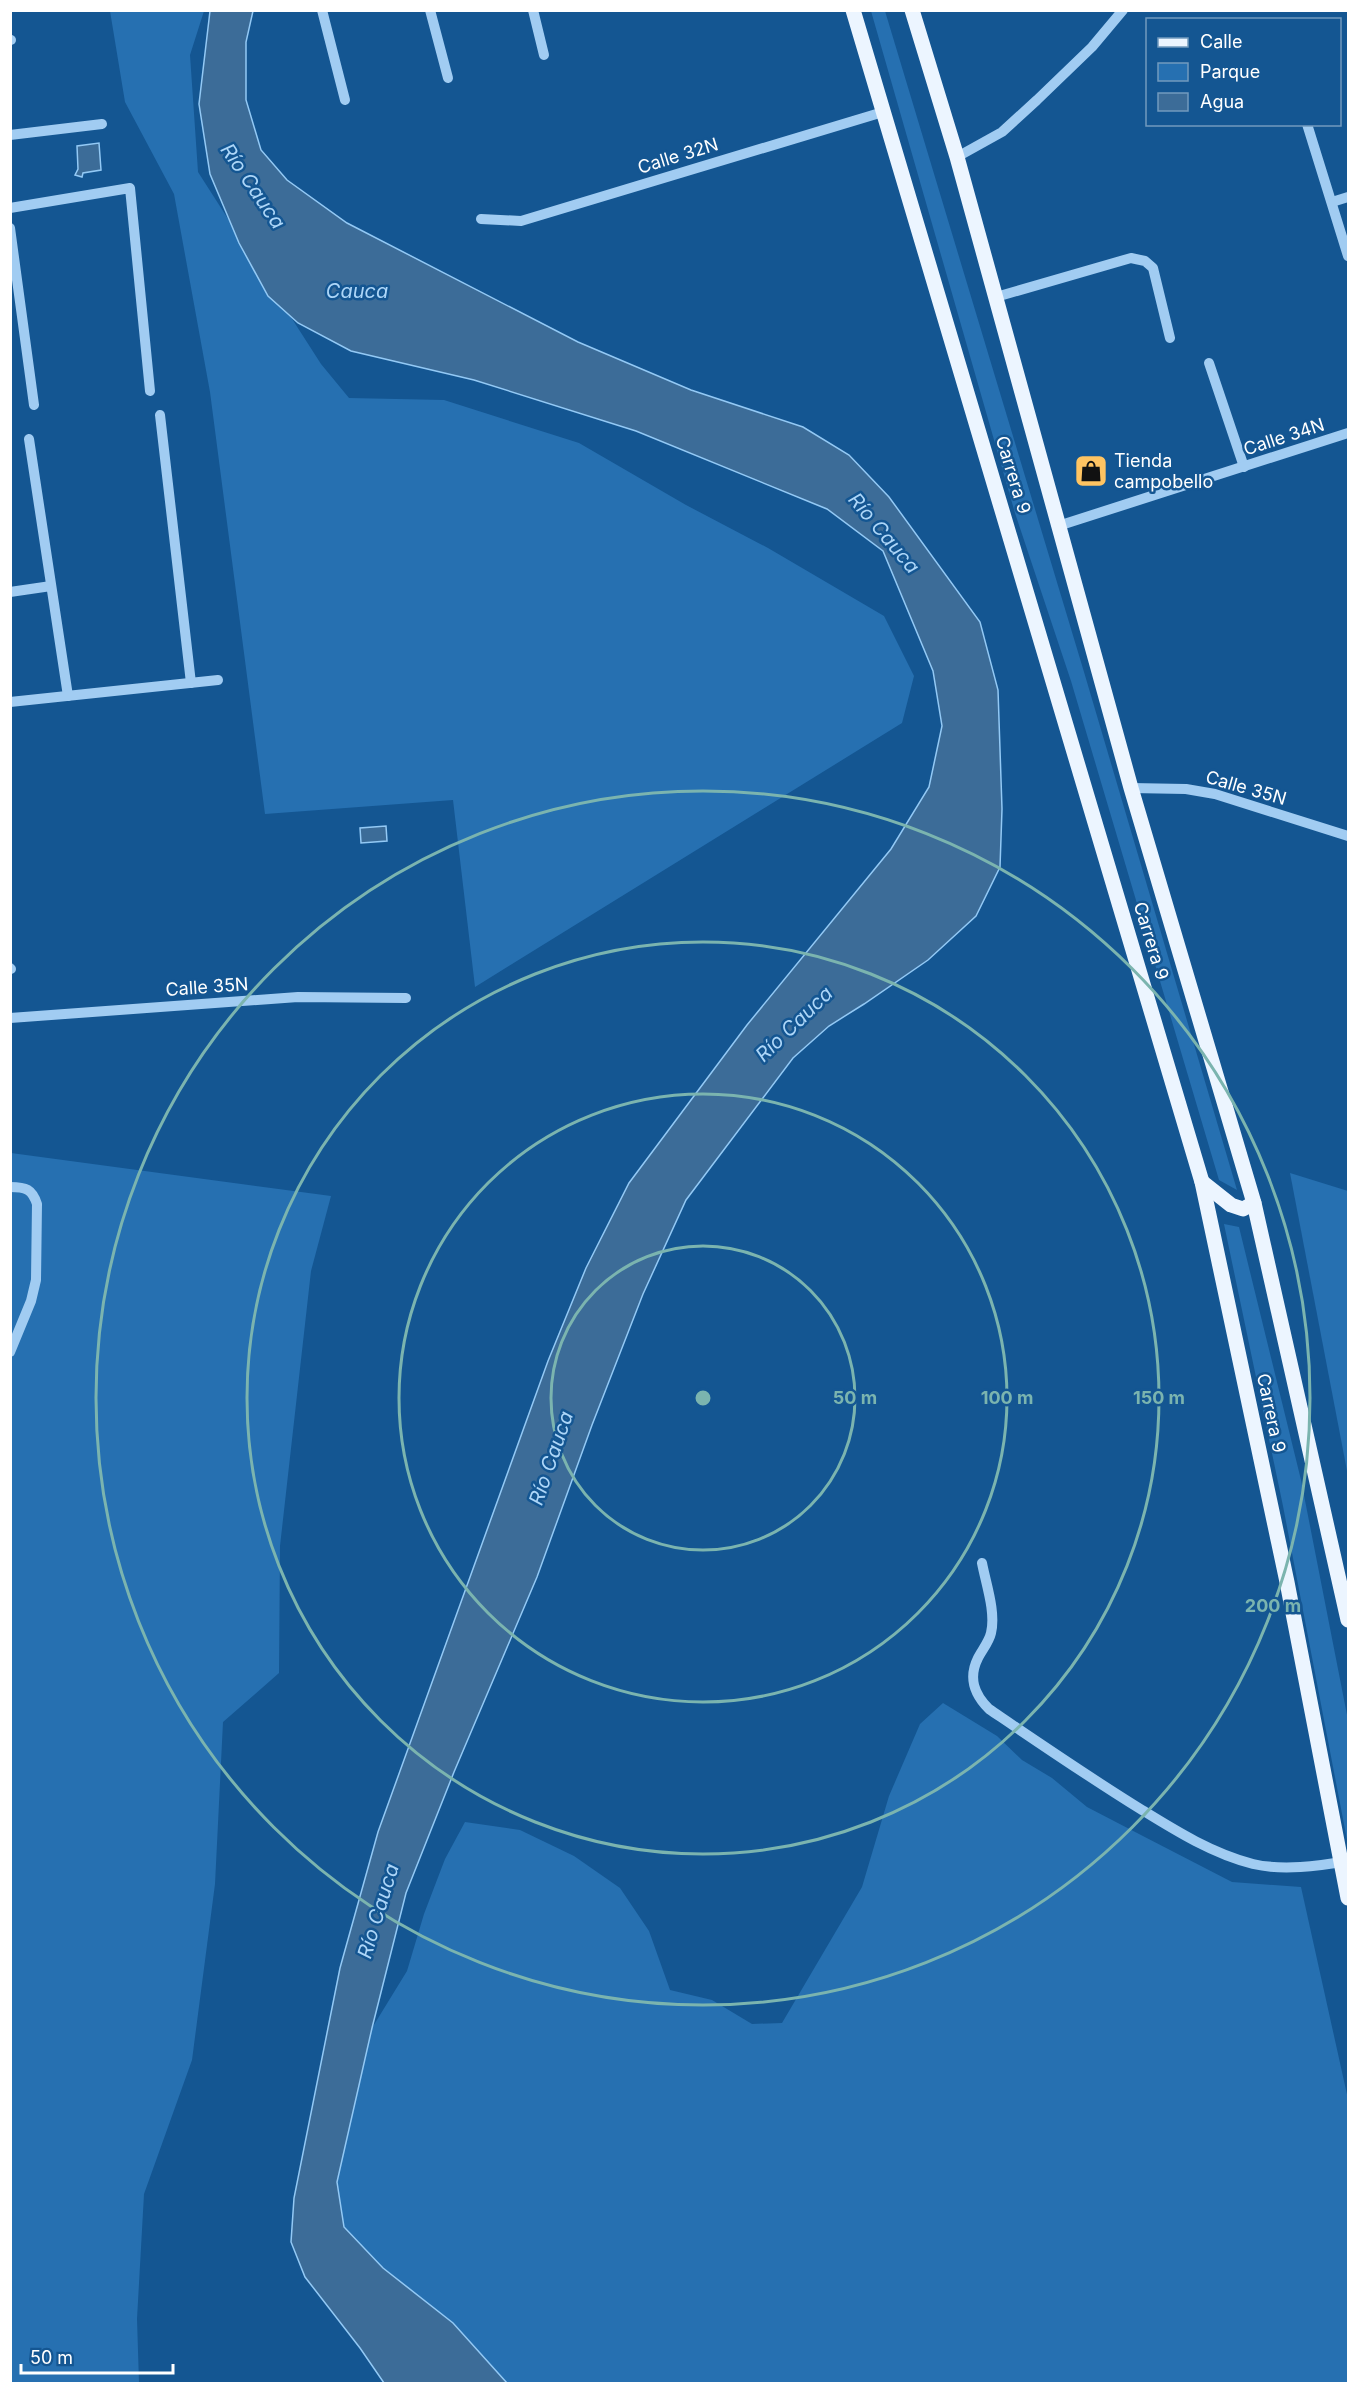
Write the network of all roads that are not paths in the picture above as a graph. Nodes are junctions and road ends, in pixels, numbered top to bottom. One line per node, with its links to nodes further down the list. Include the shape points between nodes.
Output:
1 (322, 10): 9 (street)
2 (430, 10): 8 (street)
3 (532, 10): 7 (street)
4 (853, 10): 10 (main road, Carrera 9)
5 (912, 10): 14 (main road, Carrera 9)
6 (1123, 10): 14 (street, via 1092,47 1002,132)
7 (544, 55)
8 (447, 78)
9 (345, 100)
10 (883, 112): 18 (street, Calle 32N, via 521,221); 41 (main road, Carrera 9)
11 (102, 124): 13 (street)
12 (1308, 126): 16 (street)
13 (10, 135)
14 (957, 158): 21 (main road, Carrera 9)
15 (1348, 197): 16 (street)
16 (1332, 202): 20 (street)
17 (10, 208): 24 (street, via 130,188)
18 (481, 219)
19 (10, 228): 25 (street)
20 (1348, 256)
21 (996, 297): 22 (street, via 1131,258 1145,261 1153,268); 30 (main road, Carrera 9)
22 (1170, 338)
23 (1209, 363): 29 (street)
24 (150, 391)
25 (34, 405)
26 (160, 415): 34 (street)
27 (1348, 433): 29 (street, Calle 34N)
28 (29, 439): 31 (street)
29 (1244, 467): 30 (street, Calle 34N)
30 (1058, 526): 37 (main road, Carrera 9)
31 (51, 586): 32 (street); 35 (street)
32 (10, 592)
33 (219, 680): 34 (street)
34 (191, 683): 35 (street)
35 (68, 696): 36 (street)
36 (10, 702)
37 (1131, 788): 38 (street, Calle 35N, via 1215,794); 43 (main road, Carrera 9)
38 (1348, 836)
39 (406, 998): 40 (street, Calle 35N, via 298,997)
40 (10, 1018)
41 (1202, 1182): 43 (main road, via 1231,1205 1243,1209); 47 (main road, Carrera 9)
42 (10, 1187): 44 (street, via 33,1192 37,1204 36,1280)
43 (1254, 1203): 46 (main road, Carrera 9)
44 (10, 1352)
45 (982, 1563): 47 (street, via 991,1634 973,1672 973,1688 989,1709 1119,1796 1220,1853 1274,1867)
46 (1348, 1620)
47 (1345, 1861): 48 (main road, Carrera 9)
48 (1348, 1898)

